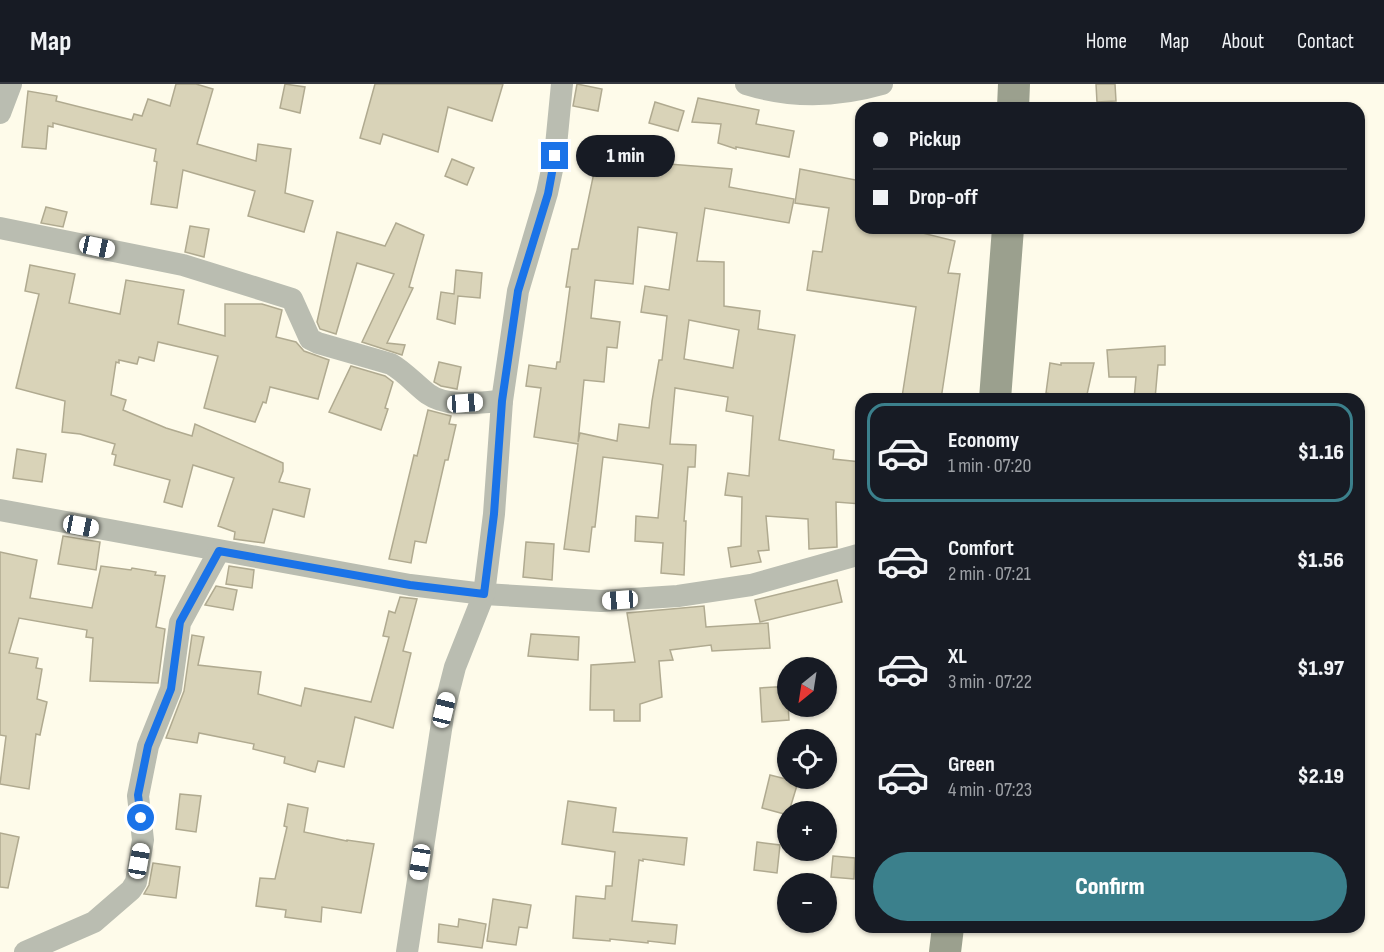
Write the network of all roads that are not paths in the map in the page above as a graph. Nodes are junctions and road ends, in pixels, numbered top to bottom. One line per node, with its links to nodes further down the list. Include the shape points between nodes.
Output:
1 (11, 84): 7 (street)
2 (562, 84): 11 (street, via 548,194 518,291)
3 (746, 84): 4 (street, via 796,95 836,94)
4 (882, 84)
5 (1014, 84): 6 (main road)
6 (1013, 102)
7 (0, 113)
8 (0, 228): 11 (street, via 183,265 292,299 310,339 318,343 391,364 430,395 446,401)
9 (1008, 234): 10 (main road)
10 (995, 393)
11 (502, 401): 15 (street)
12 (0, 510): 13 (street)
13 (219, 551): 15 (street); 17 (street, via 180,622 171,689 148,746 138,795 143,840 136,882 94,922)
14 (855, 556): 15 (street, via 751,585 678,596 601,602)
15 (484, 594): 18 (street, via 455,667 444,710)
16 (947, 933): 19 (main road)
17 (25, 952)
18 (407, 952)
19 (945, 952)

